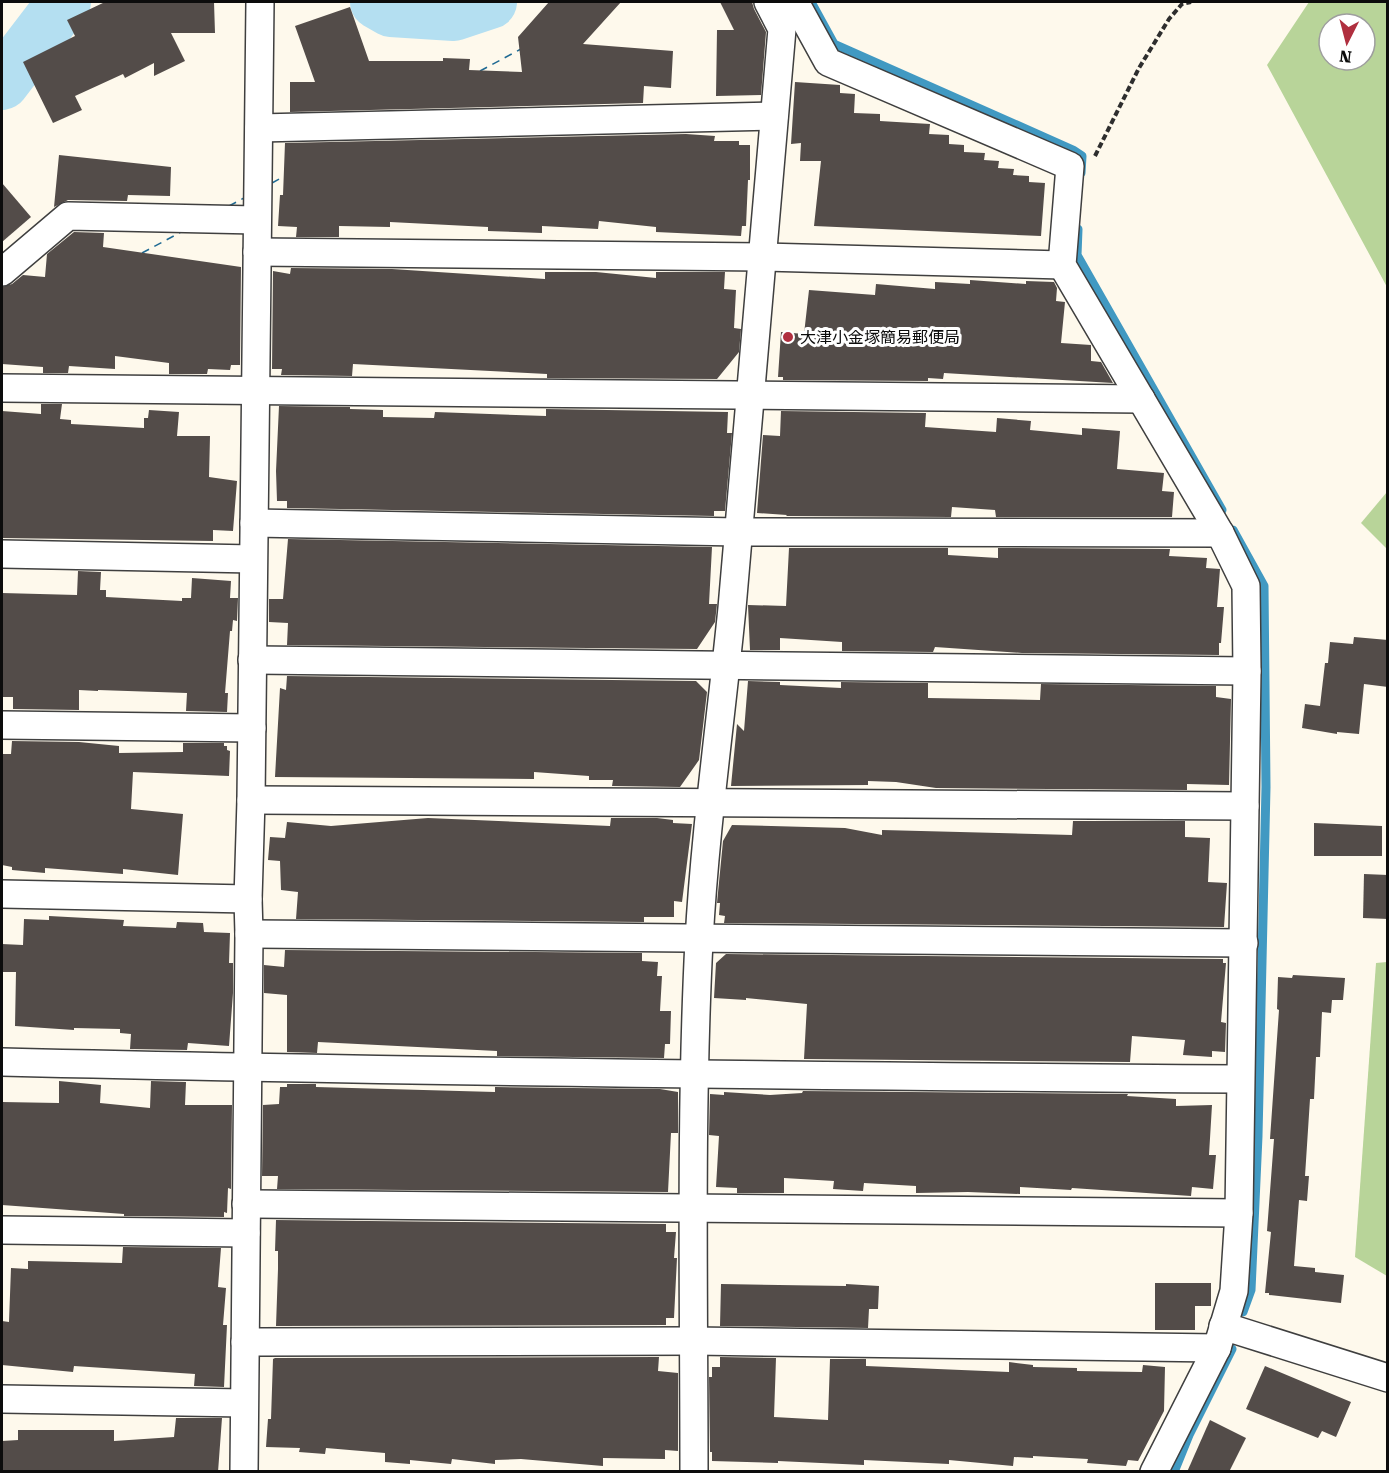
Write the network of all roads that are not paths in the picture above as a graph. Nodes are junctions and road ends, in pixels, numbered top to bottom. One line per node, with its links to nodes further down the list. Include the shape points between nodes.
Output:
1 (260, 2): 5 (street)
2 (768, 2): 4 (street, via 782,29)
3 (795, 2): 9 (street, via 828,62 1071,166)
4 (774, 116): 5 (street); 8 (street)
5 (259, 128): 6 (street)
6 (257, 220): 7 (street); 10 (street, via 68,216)
7 (257, 252): 8 (street); 12 (street)
8 (764, 257): 9 (street); 13 (street)
9 (1062, 265): 14 (street)
10 (2, 272)
11 (2, 388): 12 (street)
12 (256, 389): 13 (street); 15 (street)
13 (753, 394): 14 (street); 16 (street)
14 (1142, 399): 17 (street)
15 (254, 523): 16 (street); 19 (street)
16 (739, 532): 17 (street); 21 (street)
17 (1220, 533): 22 (street, via 1246,586)
18 (2, 554): 19 (street)
19 (253, 559): 20 (street)
20 (252, 660): 21 (street); 24 (street)
21 (726, 666): 22 (street); 26 (street)
22 (1247, 671): 27 (street)
23 (2, 725): 24 (street)
24 (252, 728): 25 (street)
25 (251, 800): 26 (street); 29 (street)
26 (710, 802): 27 (street); 31 (street)
27 (1245, 806): 32 (street)
28 (2, 894): 29 (street)
29 (248, 899): 30 (street)
30 (249, 934): 31 (street); 34 (street)
31 (699, 938): 32 (street); 35 (street)
32 (1244, 943): 36 (street)
33 (2, 1062): 34 (street)
34 (247, 1068): 35 (street); 37 (street)
35 (694, 1075): 36 (street); 38 (street)
36 (1240, 1079): 39 (street)
37 (246, 1204): 38 (street); 41 (street)
38 (694, 1208): 39 (street); 43 (street)
39 (1239, 1213): 42 (street, via 1234,1291)
40 (2, 1230): 41 (street)
41 (246, 1233): 44 (street)
42 (1220, 1337): 43 (street); 45 (street); 50 (street)
43 (694, 1341): 44 (street); 49 (street)
44 (245, 1342): 47 (street)
45 (1388, 1378)
46 (2, 1399): 47 (street)
47 (244, 1402): 48 (street)
48 (244, 1472)
49 (694, 1472)
50 (1154, 1472)

